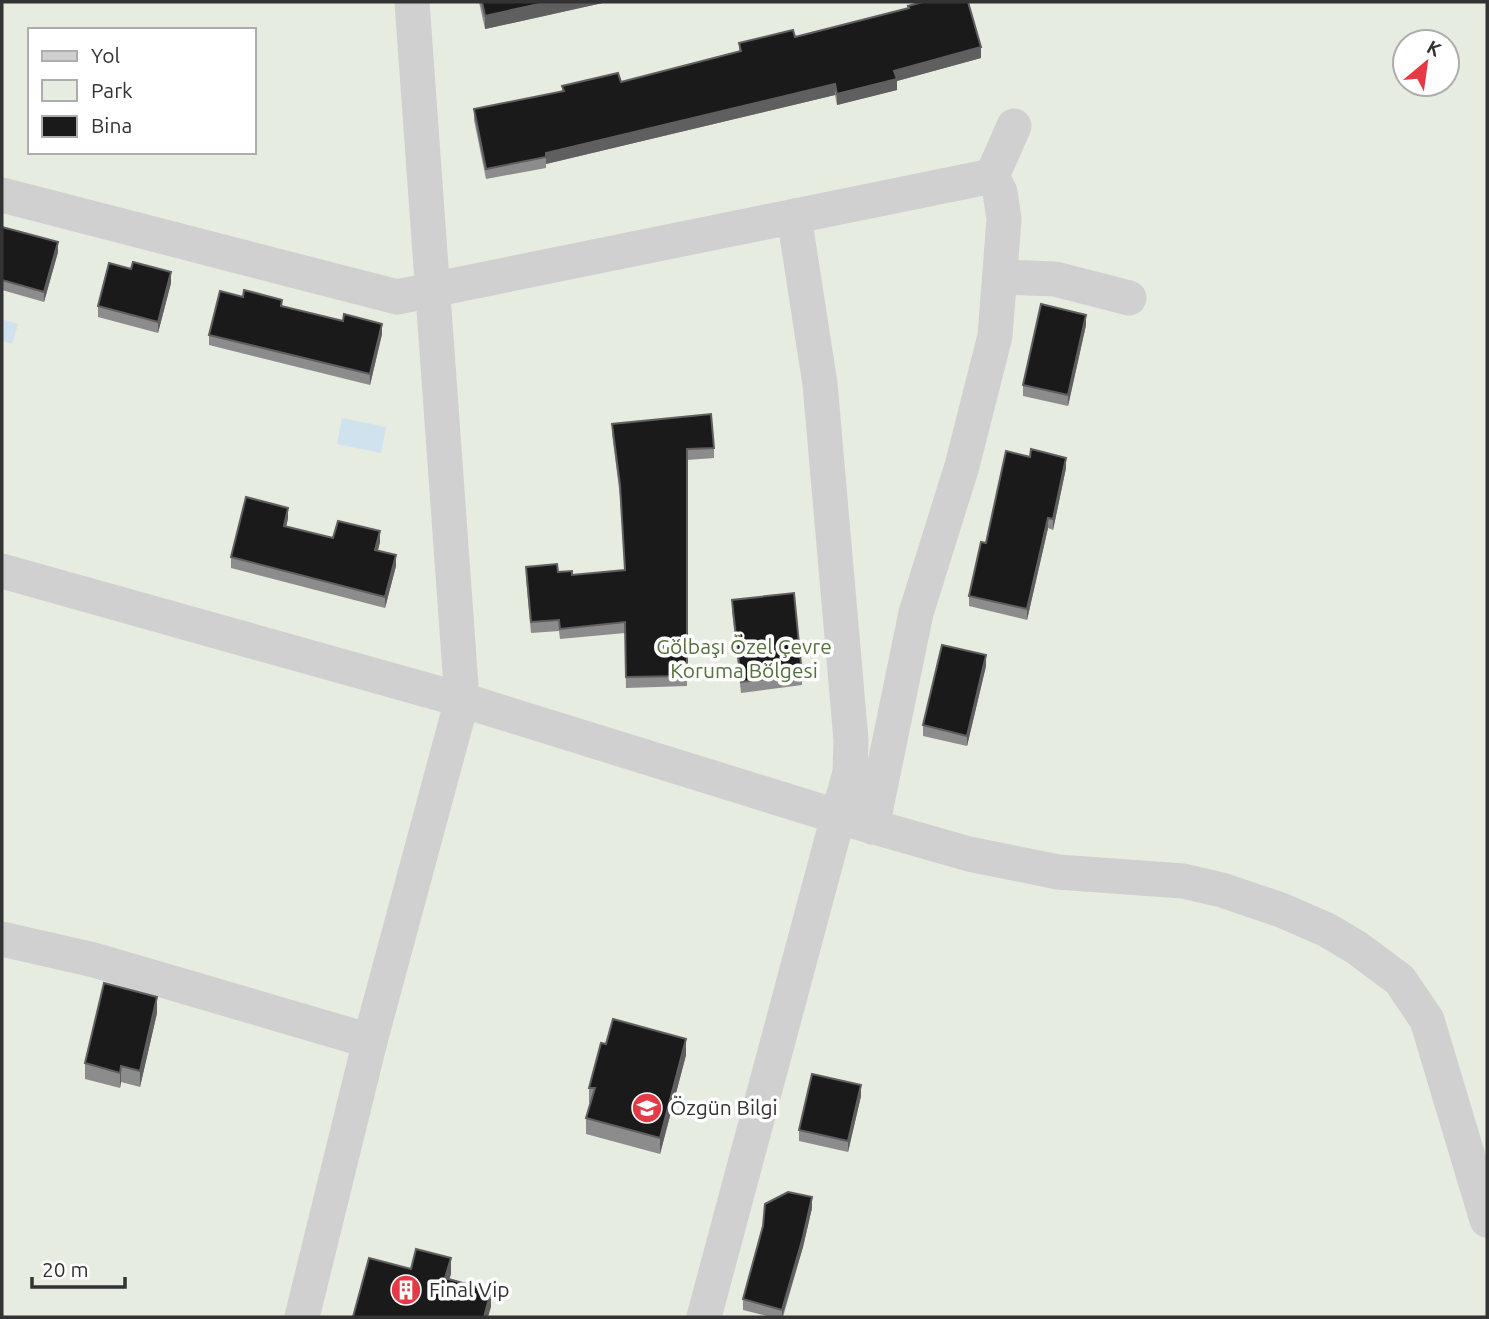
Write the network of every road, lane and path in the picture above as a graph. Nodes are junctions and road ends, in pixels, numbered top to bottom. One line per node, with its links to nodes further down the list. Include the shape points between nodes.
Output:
1 (412, 2): 7 (street)
2 (1014, 125): 3 (street)
3 (992, 176): 5 (street); 6 (street, via 1004,219)
4 (2, 195): 7 (street, via 397,296)
5 (794, 216): 7 (street); 11 (street, via 819,376 851,740 850,772)
6 (1001, 277): 8 (street, via 1055,279); 12 (street, via 996,336 962,467 916,613)
7 (434, 290): 10 (street)
8 (1129, 298)
9 (2, 571): 10 (street)
10 (462, 700): 11 (street); 14 (street)
11 (839, 817): 12 (street); 17 (street)
12 (872, 827): 15 (street, via 1058,872 1209,887 1281,910 1357,948 1400,980 1427,1020)
13 (2, 939): 14 (street, via 94,960)
14 (370, 1041): 16 (street)
15 (1487, 1220)
16 (302, 1317)
17 (704, 1317)

